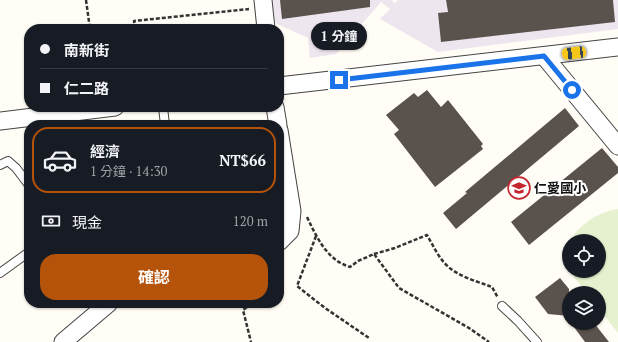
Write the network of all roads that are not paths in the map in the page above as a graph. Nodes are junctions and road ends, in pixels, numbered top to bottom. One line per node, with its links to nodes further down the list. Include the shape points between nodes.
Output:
1 (263, 4): 2 (street)
2 (265, 24)
3 (618, 48): 4 (street)
4 (544, 56): 5 (street); 8 (street)
5 (284, 85)
6 (75, 112): 7 (street)
7 (0, 121)
8 (618, 146)
9 (284, 161): 12 (street, via 292,211 290,231)
10 (0, 166): 11 (lane, via 8,161)
11 (24, 178)
12 (284, 237)
13 (24, 256): 14 (lane)
14 (0, 273)
15 (502, 306): 18 (lane)
16 (103, 308): 17 (street)
17 (63, 342)
18 (537, 342)

